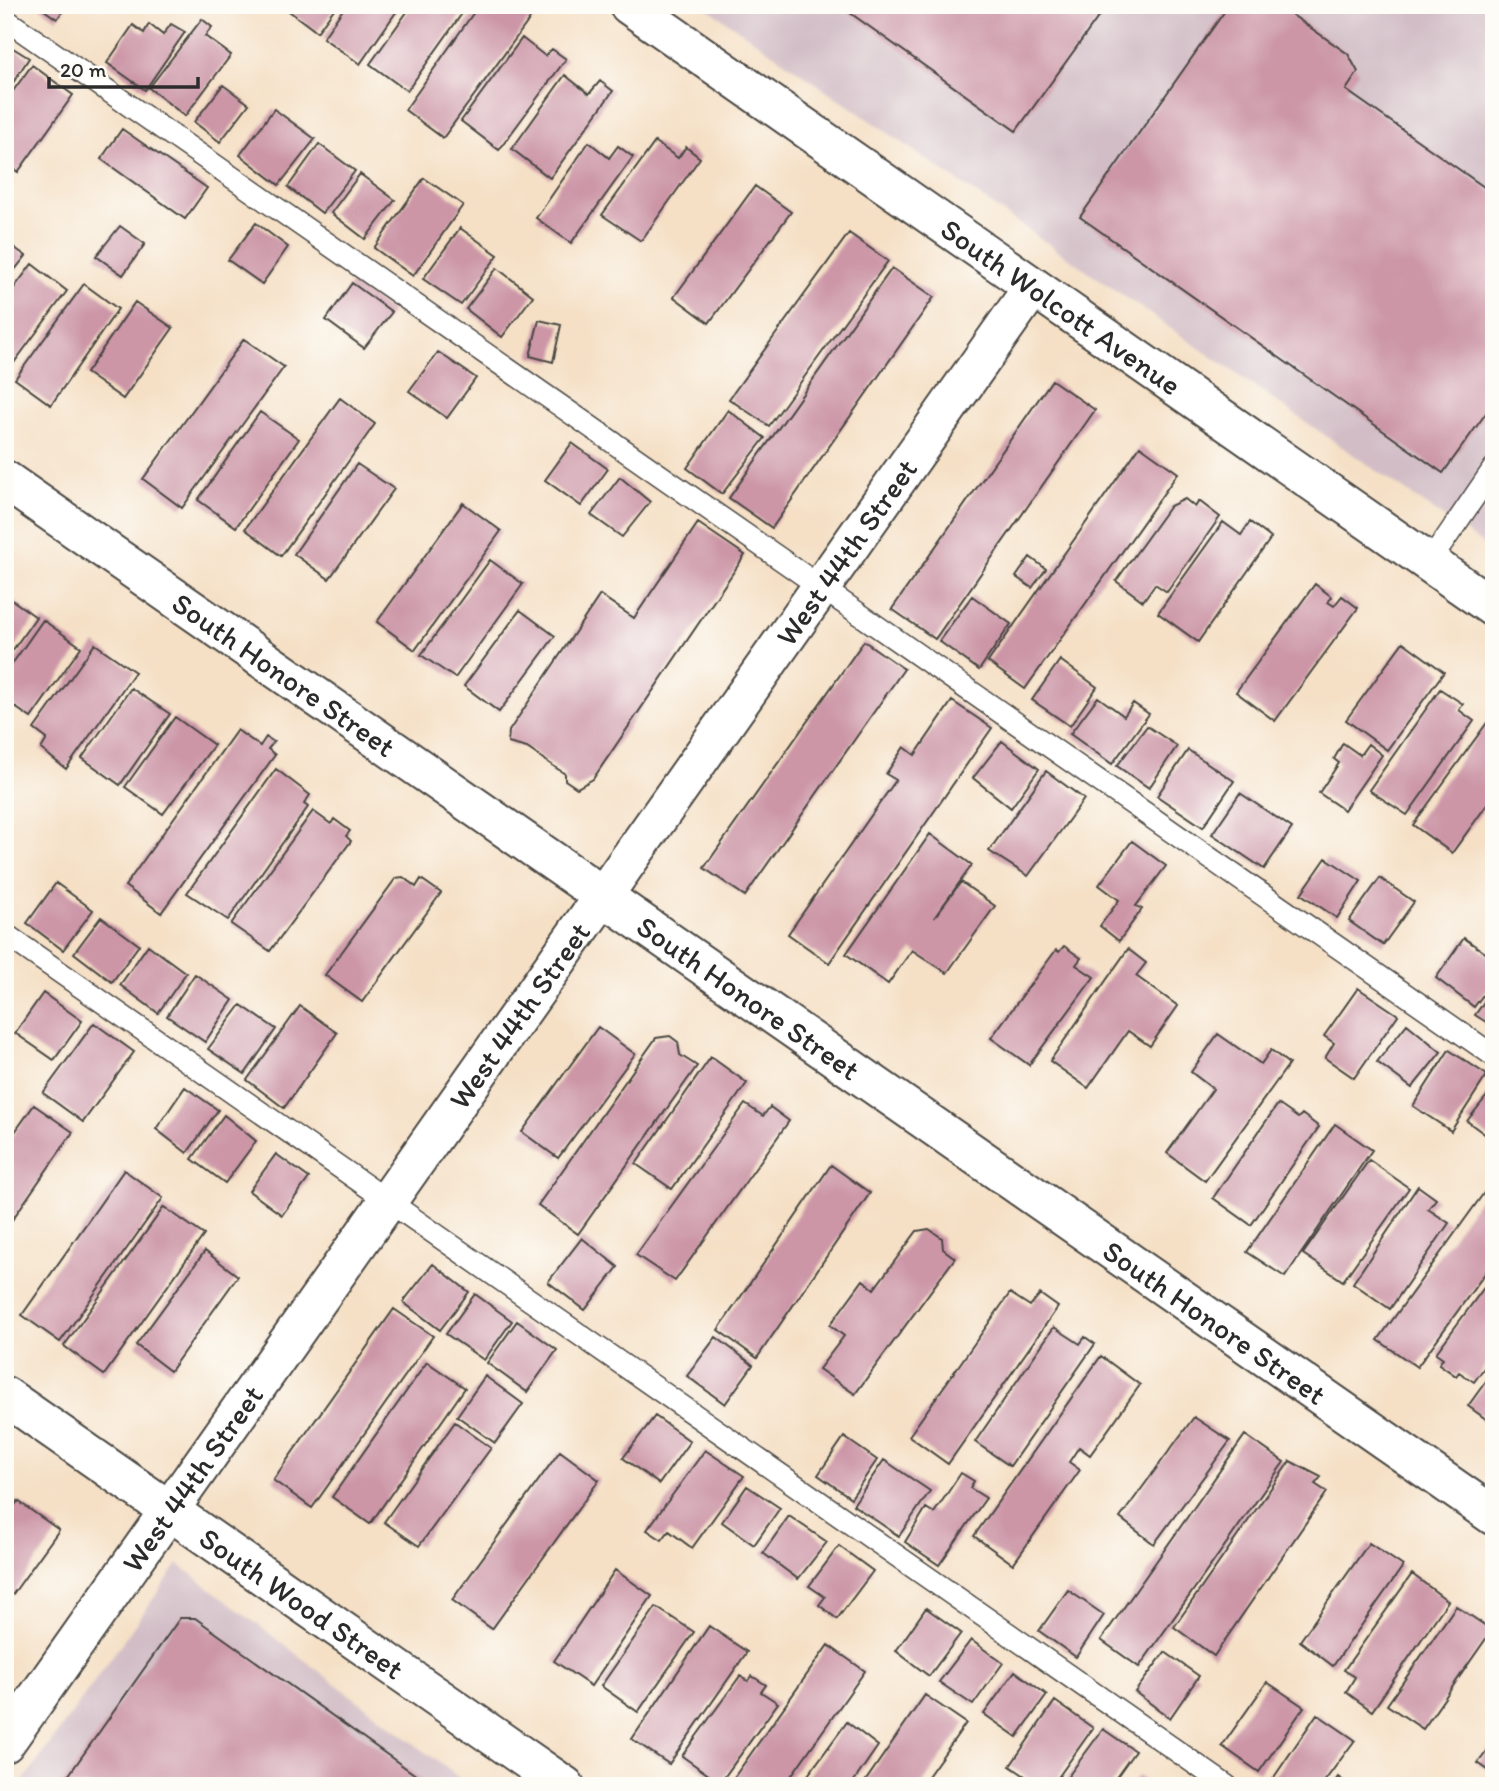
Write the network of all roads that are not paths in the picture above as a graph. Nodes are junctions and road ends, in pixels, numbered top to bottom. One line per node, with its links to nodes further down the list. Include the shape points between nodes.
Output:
1 (652, 12): 3 (street, South Wolcott Avenue)
2 (5, 19): 7 (lane)
3 (1033, 287): 6 (street, South Wolcott Avenue); 7 (street, West 44th Street)
4 (1494, 468): 6 (lane)
5 (5, 480): 9 (street, South Honore Street)
6 (1429, 563): 8 (street, South Wolcott Avenue)
7 (821, 587): 9 (street, West 44th Street); 11 (lane)
8 (1494, 608)
9 (603, 896): 12 (street, West 44th Street); 15 (street, South Honore Street)
10 (5, 934): 12 (lane)
11 (1494, 1056)
12 (388, 1200): 14 (street, West 44th Street); 18 (lane)
13 (5, 1395): 14 (street, South Wood Street)
14 (170, 1510): 16 (street, West 44th Street); 17 (street, South Wood Street)
15 (1494, 1516)
16 (5, 1743)
17 (565, 1786)
18 (1227, 1786)

